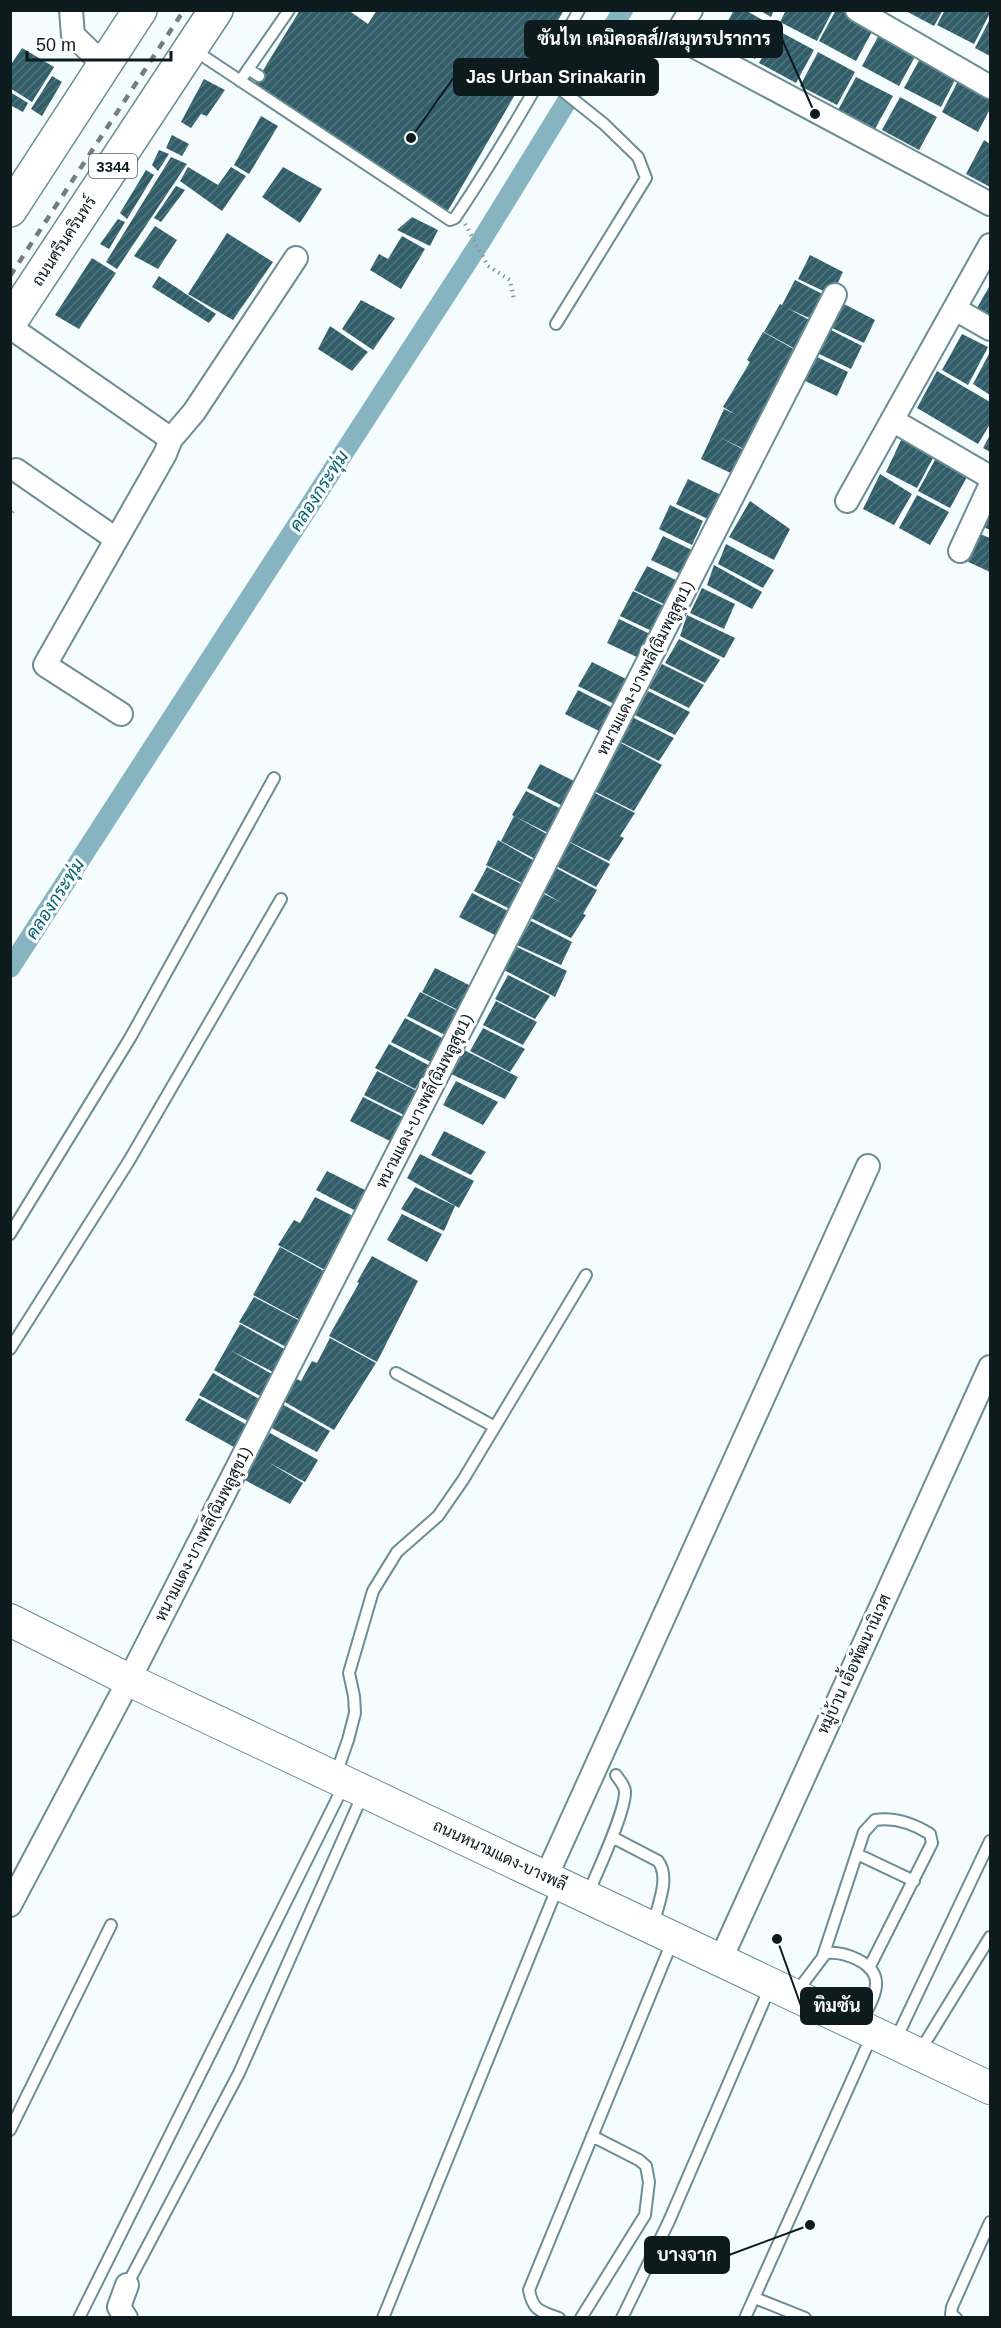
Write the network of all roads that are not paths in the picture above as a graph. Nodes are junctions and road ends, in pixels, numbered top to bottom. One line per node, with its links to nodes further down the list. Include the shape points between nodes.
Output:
1 (71, 10): 9 (street, via 73,35)
2 (140, 10): 9 (main road)
3 (216, 10): 8 (main road, ถนนศรีนครินทร์ / 3344)
4 (289, 10): 10 (lane)
5 (579, 10): 12 (lane)
6 (691, 10): 15 (street, via 675,36)
7 (857, 10): 14 (street)
8 (191, 48): 13 (lane); 21 (main road, ถนนศรีนครินทร์ / 3344)
9 (104, 65): 16 (main road)
10 (249, 69): 11 (lane); 13 (lane)
11 (259, 76)
12 (544, 76): 13 (lane, via 498,153 450,220); 22 (lane, via 639,157 646,178)
13 (240, 81)
14 (990, 87)
15 (990, 204)
16 (10, 210)
17 (990, 245): 20 (street)
18 (296, 258): 26 (street, via 200,403)
19 (835, 295): 44 (street, หนามแดง-บางพลี(ฉิมพลูสุข1))
20 (955, 309): 24 (street); 25 (street)
21 (10, 322)
22 (556, 324)
23 (10, 327): 26 (street)
24 (990, 329)
25 (892, 420): 28 (street); 30 (street)
26 (171, 439): 31 (street)
27 (16, 470): 31 (street)
28 (990, 477)
29 (990, 486): 32 (street)
30 (847, 501)
31 (116, 539): 33 (street, via 45,665)
32 (960, 551)
33 (121, 714)
34 (274, 778): 37 (lane, via 130,1038)
35 (281, 899): 39 (lane, via 129,1161)
36 (868, 1166): 50 (street)
37 (10, 1234)
38 (585, 1275): 42 (lane)
39 (10, 1349)
40 (990, 1368): 58 (street, หมู่บ้าน เอื้อพัฒนานิเวศ)
41 (396, 1373): 42 (lane)
42 (495, 1427): 46 (lane, via 438,1516 397,1552 373,1591 349,1673 355,1713 348,1740)
43 (10, 1620): 44 (main road, ถนนหนามแดง-บางพลี)
44 (129, 1680): 46 (main road, ถนนหนามแดง-บางพลี); 53 (street, หนามแดง-บางพลี(ฉิมพลูสุข1))
45 (616, 1775): 47 (lane, via 625,1794)
46 (348, 1784): 50 (main road, ถนนหนามแดง-บางพลี); 66 (lane, via 239,2073); 68 (lane)
47 (612, 1837): 52 (lane); 55 (lane, via 658,1861 663,1868)
48 (990, 1841): 61 (lane)
49 (857, 1854): 51 (lane); 51 (lane, via 864,1832 875,1820 886,1818 918,1826 930,1834 932,1843); 57 (lane)
50 (553, 1880): 52 (main road, ถนนหนามแดง-บางพลี); 70 (lane)
51 (914, 1881): 59 (lane)
52 (587, 1897): 55 (main road, ถนนหนามแดง-บางพลี)
53 (10, 1905)
54 (111, 1925): 63 (lane)
55 (662, 1933): 58 (main road, ถนนหนามแดง-บางพลี); 64 (lane)
56 (990, 1937): 61 (lane)
57 (823, 1956): 59 (lane, via 838,1953); 60 (lane)
58 (720, 1961): 60 (main road, ถนนหนามแดง-บางพลี)
59 (869, 1968): 61 (lane, via 876,1981 874,1991)
60 (783, 1989): 61 (main road, ถนนหนามแดง-บางพลี); 73 (lane)
61 (886, 2038): 62 (main road, ถนนหนามแดง-บางพลี); 67 (lane)
62 (990, 2088)
63 (10, 2130)
64 (592, 2136): 71 (lane, via 529,2290 532,2304); 72 (lane, via 639,2160 646,2166 649,2182 645,2215)
65 (990, 2222): 76 (lane, via 951,2307)
66 (127, 2285): 69 (street, via 119,2307)
67 (755, 2298): 74 (lane); 75 (lane)
68 (79, 2318)
69 (126, 2318)
70 (383, 2318)
71 (559, 2318)
72 (581, 2318)
73 (622, 2318)
74 (745, 2318)
75 (804, 2318)
76 (956, 2318)

